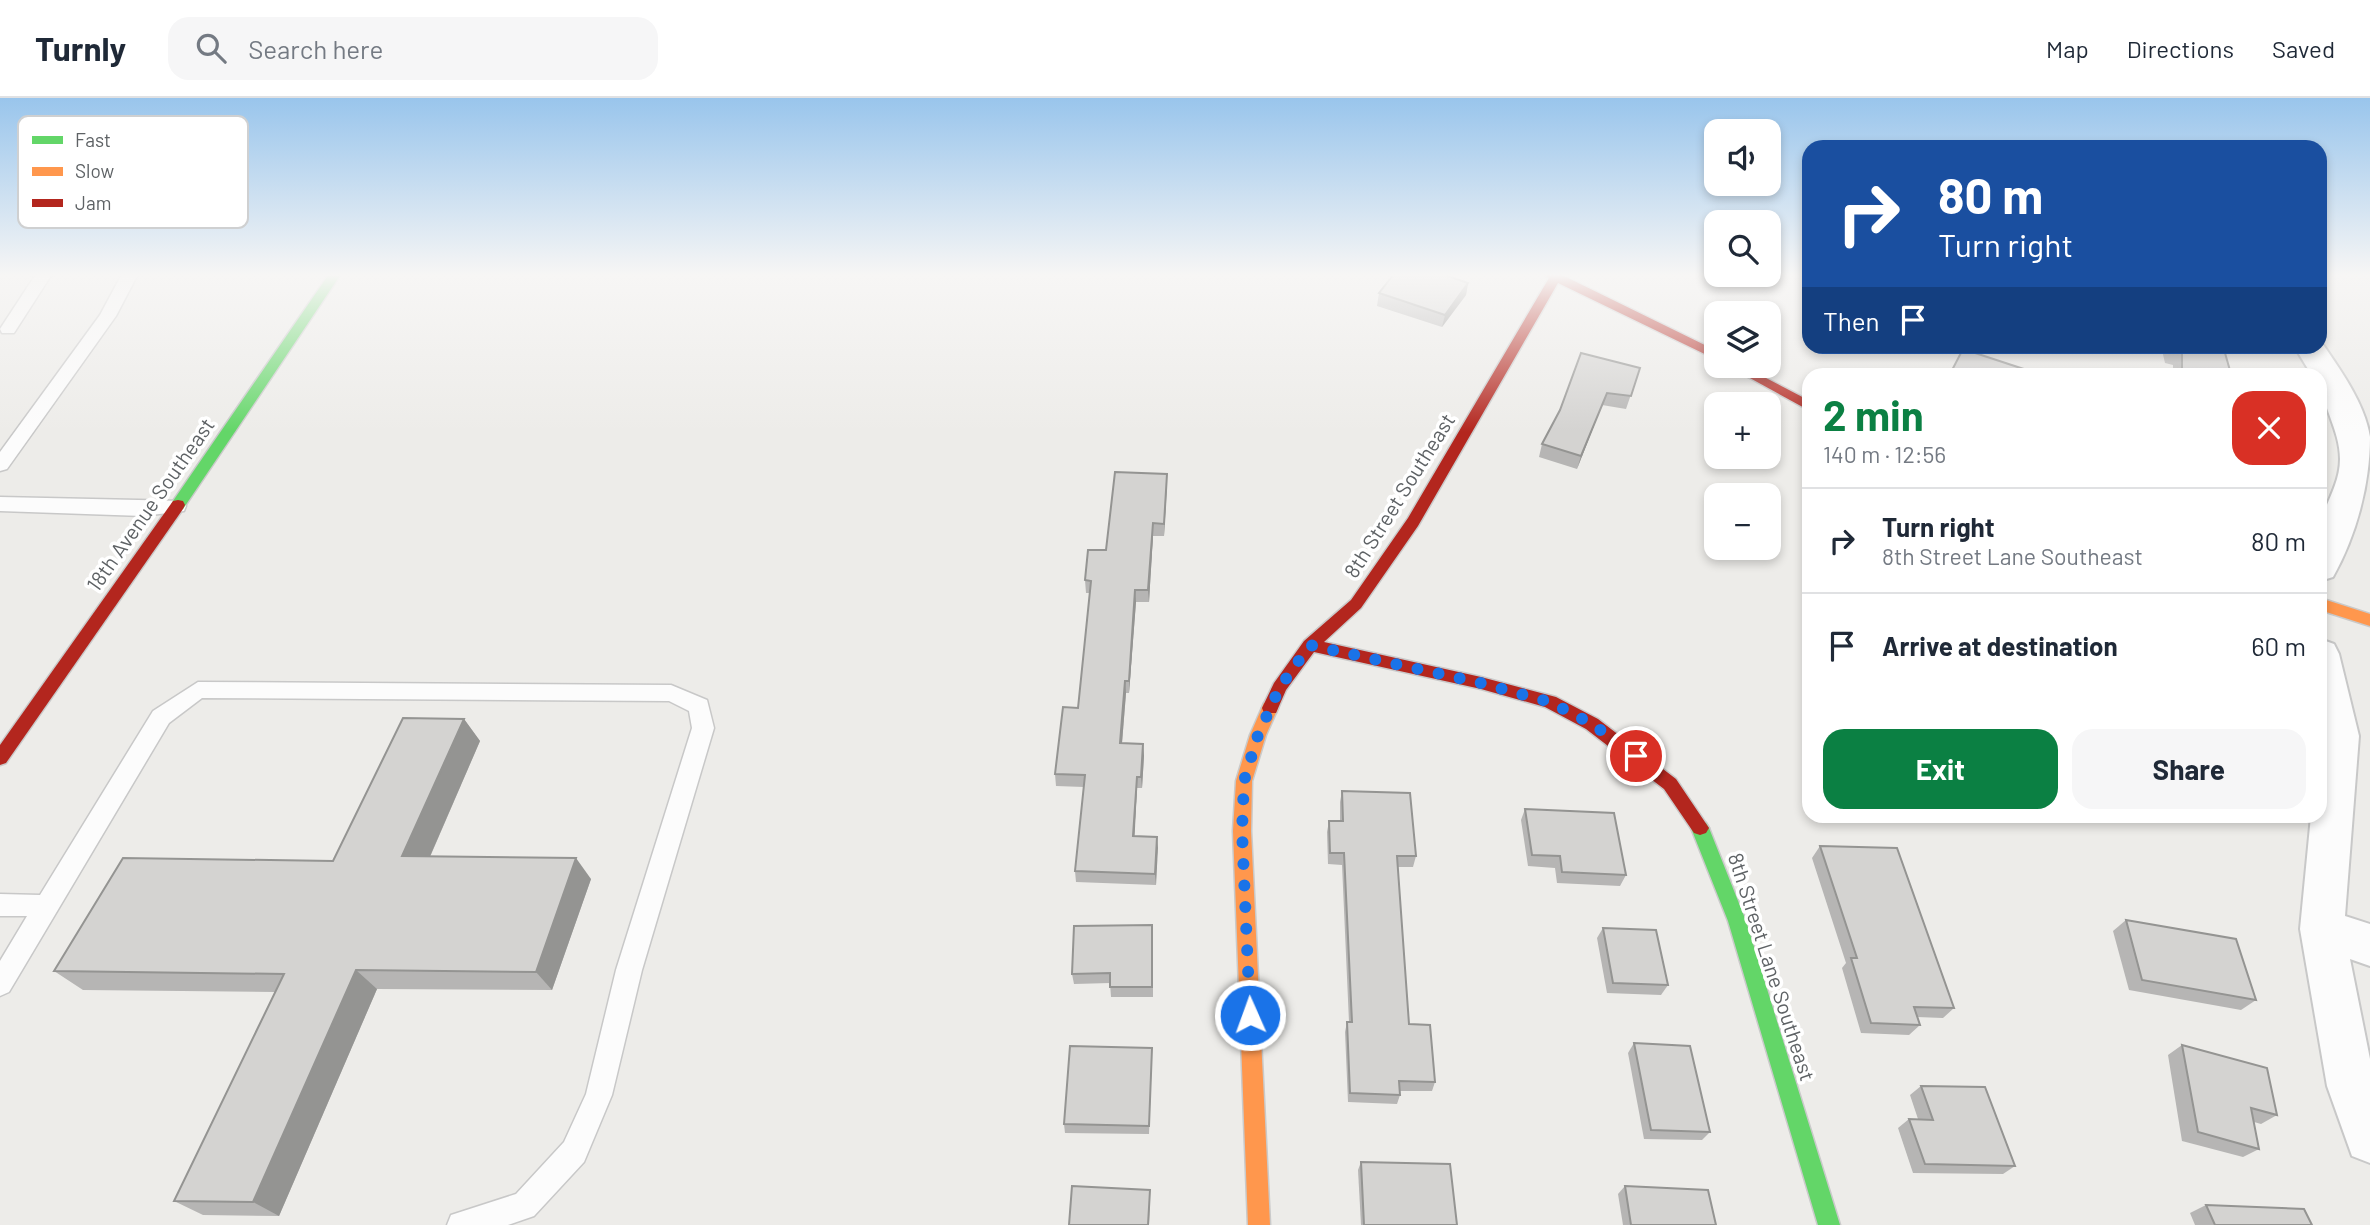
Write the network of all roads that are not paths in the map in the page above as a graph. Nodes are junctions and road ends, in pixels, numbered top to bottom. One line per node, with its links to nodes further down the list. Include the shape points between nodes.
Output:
1 (100, 327): 9 (lane)
2 (299, 327): 11 (street, 18th Avenue Southeast)
3 (1523, 327): 15 (street, 8th Street Southeast, via 1413,522 1356,604)
4 (1660, 327): 5 (street)
5 (1704, 349)
6 (1756, 378): 8 (street)
7 (2327, 378): 12 (street, via 2344,409 2356,470)
8 (1802, 403)
9 (0, 465)
10 (0, 504): 11 (lane)
11 (177, 506): 17 (street, 18th Avenue Southeast)
12 (2327, 549)
13 (2327, 606): 14 (street)
14 (2370, 620)
15 (1310, 645): 26 (street, 8th Street Southeast, via 1280,687 1244,781 1242,831); 27 (street, 8th Street Lane Southeast, via 1550,702 1592,724 1670,784 1710,848 1737,921)
16 (2327, 684): 20 (street, via 2339,736)
17 (0, 758)
18 (0, 905): 19 (lane)
19 (48, 906): 22 (lane); 25 (lane, via 161,717 198,691 671,693 699,706 703,728 629,970 598,1095 574,1152 524,1206)
20 (2322, 929): 21 (street); 24 (street, via 2351,1086)
21 (2370, 945)
22 (7, 961): 23 (lane)
23 (0, 984)
24 (2370, 1138)
25 (461, 1225)
26 (1259, 1225)
27 (1829, 1225)

